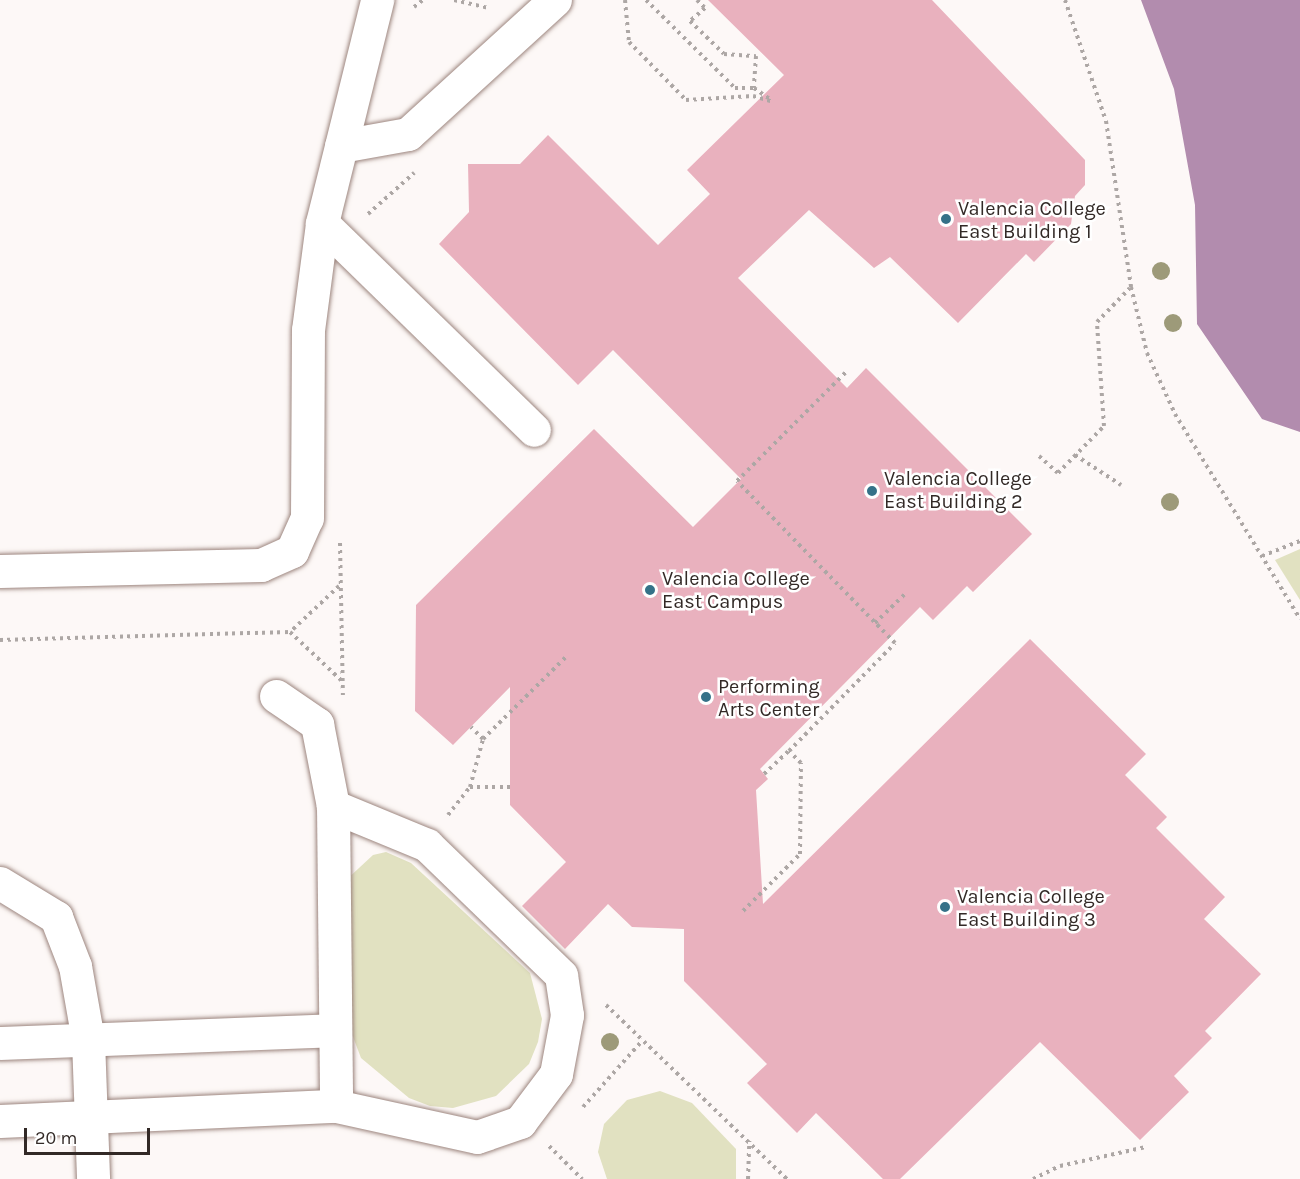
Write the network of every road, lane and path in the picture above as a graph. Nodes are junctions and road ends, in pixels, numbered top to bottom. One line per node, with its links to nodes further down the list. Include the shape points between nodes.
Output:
1 (377, 0): 10 (lane)
2 (454, 0): 8 (path)
3 (555, 0): 10 (lane, via 408,134)
4 (625, 0): 9 (path, via 629,42 686,100 753,96 774,102)
5 (646, 0): 9 (path, via 735,88)
6 (697, 0): 9 (path, via 705,8 690,21 715,46 724,54 756,56)
7 (1065, 0): 14 (path, via 1106,121)
8 (498, 7)
9 (754, 88)
10 (341, 146): 12 (lane)
11 (363, 209): 13 (path)
12 (322, 223): 13 (lane); 23 (lane, via 308,330 307,518 292,551 261,565)
13 (355, 256): 16 (lane)
14 (1131, 287): 17 (path, via 1097,322 1104,426); 22 (path, via 1147,353 1175,414)
15 (848, 370): 27 (path, via 737,481)
16 (534, 430)
17 (1075, 455): 18 (path, via 1058,472); 19 (path)
18 (1039, 456)
19 (1121, 485)
20 (340, 540): 24 (path)
21 (1300, 541): 22 (path)
22 (1262, 556): 26 (path)
23 (0, 571)
24 (339, 586): 28 (path); 31 (path)
25 (906, 593): 27 (path)
26 (1300, 619)
27 (875, 623): 36 (path, via 895,643)
28 (290, 632): 29 (path); 31 (path)
29 (0, 640)
30 (567, 657): 35 (path)
31 (342, 681): 33 (path)
32 (276, 696): 40 (lane, via 317,724)
33 (343, 704)
34 (471, 727): 35 (path)
35 (483, 739): 38 (path)
36 (789, 751): 37 (path); 43 (path, via 801,763 800,854)
37 (764, 774)
38 (470, 787): 39 (path); 41 (path)
39 (510, 787)
40 (333, 806): 45 (lane); 49 (lane, via 427,845 561,975 567,1015 556,1074 520,1122 477,1137)
41 (442, 823)
42 (0, 884): 46 (lane, via 56,917 75,966)
43 (743, 910)
44 (602, 1001): 47 (path)
45 (335, 1030): 46 (lane); 49 (lane)
46 (88, 1040): 48 (lane); 51 (lane)
47 (643, 1040): 50 (path); 54 (path)
48 (0, 1043)
49 (336, 1106): 51 (lane)
50 (580, 1110)
51 (91, 1117): 52 (lane); 56 (lane)
52 (0, 1121)
53 (556, 1136): 57 (path, via 548,1145)
54 (749, 1140): 58 (path); 59 (path)
55 (1146, 1146): 60 (path, via 1060,1166)
56 (93, 1179)
57 (582, 1179)
58 (748, 1179)
59 (787, 1179)
60 (1033, 1179)

